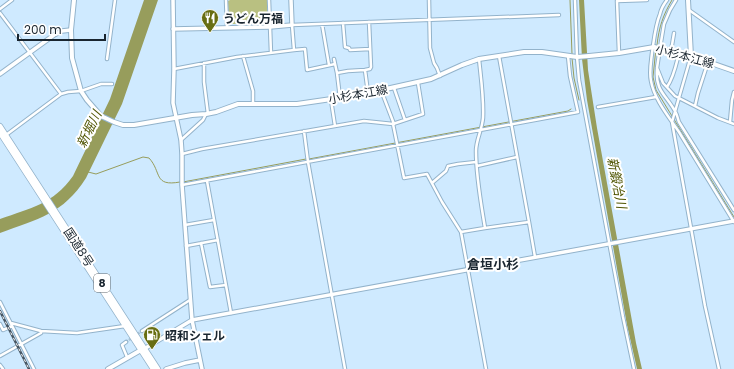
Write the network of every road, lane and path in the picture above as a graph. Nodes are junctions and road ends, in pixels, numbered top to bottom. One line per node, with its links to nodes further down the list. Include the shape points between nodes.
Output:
1 (12, 0): 14 (street)
2 (74, 0): 26 (main road, 小杉本江線)
3 (115, 0): 42 (street)
4 (173, 0): 25 (street)
5 (226, 0): 23 (street)
6 (269, 0): 24 (street)
7 (291, 0): 22 (street)
8 (429, 0): 18 (street)
9 (574, 0): 40 (street)
10 (647, 0): 35 (street, via 617,1)
11 (667, 0): 29 (street, via 657,21)
12 (676, 0): 29 (street)
13 (688, 0): 15 (main road)
14 (0, 9)
15 (689, 10): 28 (street); 41 (main road)
16 (0, 12): 33 (street)
17 (559, 15): 18 (street)
18 (429, 20): 19 (street); 55 (street, via 430,48)
19 (369, 22): 20 (street); 30 (street)
20 (343, 23): 21 (street); 30 (street, via 345,47 350,50)
21 (322, 24): 22 (street); 48 (street)
22 (292, 25): 24 (street); 31 (street)
23 (227, 27): 24 (street); 25 (street)
24 (270, 27): 34 (street)
25 (173, 29): 50 (street)
26 (71, 30): 33 (street, via 54,35); 61 (main road, 小杉本江線, via 72,58)
27 (674, 33): 32 (street)
28 (734, 42)
29 (656, 48): 32 (main road, 小杉本江線); 35 (main road, 小杉本江線); 49 (street); 65 (street, via 650,74)
30 (370, 49): 51 (street, via 371,67)
31 (294, 50): 34 (street); 48 (street, via 305,49 307,70)
32 (671, 51): 36 (main road, 小杉本江線)
33 (30, 52): 54 (street); 64 (street)
34 (271, 53): 38 (street)
35 (619, 53): 40 (main road, 小杉本江線)
36 (679, 53): 41 (main road, 小杉本江線); 58 (street)
37 (568, 55): 39 (main road, 小杉本江線, via 524,52); 40 (main road, 小杉本江線); 80 (street, via 578,112)
38 (243, 56): 46 (street); 69 (street, via 253,91)
39 (499, 56): 44 (main road, 小杉本江線); 80 (street)
40 (577, 56): 107 (street, via 579,80)
41 (691, 56): 45 (main road, 小杉本江線); 67 (street)
42 (108, 59)
43 (334, 59): 47 (street)
44 (479, 59): 55 (main road, 小杉本江線); 84 (street, via 483,120)
45 (708, 61): 52 (main road, 小杉本江線); 70 (street)
46 (204, 63): 50 (street); 73 (street)
47 (335, 64): 48 (street); 53 (street)
48 (329, 65)
49 (657, 68): 58 (street); 72 (street, via 656,77 661,92)
50 (174, 69): 74 (street, via 173,103)
51 (366, 70): 53 (street); 63 (street)
52 (734, 70)
53 (337, 73): 66 (street)
54 (0, 74)
55 (440, 76): 56 (main road, 小杉本江線)
56 (418, 83): 59 (main road, 小杉本江線); 75 (street, via 423,114)
57 (112, 84): 61 (street, via 101,84)
58 (667, 87): 67 (street)
59 (394, 88): 60 (main road, 小杉本江線); 75 (street)
60 (382, 90): 63 (main road, 小杉本江線); 78 (street)
61 (81, 91): 64 (street); 74 (main road, 小杉本江線, via 101,116 123,125)
62 (734, 92): 77 (street)
63 (368, 93): 66 (main road, 小杉本江線)
64 (61, 94): 85 (street)
65 (656, 97): 71 (street); 76 (street)
66 (340, 98): 68 (main road, 小杉本江線)
67 (679, 98): 70 (street); 72 (street)
68 (331, 100): 69 (main road, 小杉本江線, via 297,104); 82 (street)
69 (253, 104): 73 (main road, 小杉本江線, via 234,104)
70 (696, 106): 77 (street)
71 (598, 107)
72 (675, 112): 76 (street); 96 (street)
73 (207, 114): 74 (main road, 小杉本江線); 86 (street, via 204,120)
74 (176, 118): 86 (street)
75 (405, 120): 78 (street)
76 (672, 122): 100 (street); 103 (street)
77 (730, 122): 79 (street)
78 (394, 124): 82 (street, via 364,121); 87 (street)
79 (734, 124)
80 (511, 125): 84 (street); 89 (street)
81 (0, 126): 85 (highway, 国道8号 / 8)
82 (336, 126): 83 (street)
83 (304, 131): 88 (street); 90 (street)
84 (480, 131): 87 (street); 91 (street)
85 (2, 136): 97 (highway, 国道8号 / 8)
86 (181, 140): 88 (street)
87 (398, 146): 90 (street); 94 (street, via 404,178 427,174)
88 (182, 154): 95 (street)
89 (517, 157): 92 (street); 99 (street)
90 (308, 162): 93 (street); 112 (street)
91 (476, 162): 92 (street); 94 (street, via 448,166)
92 (477, 166): 102 (street)
93 (207, 181): 95 (street); 98 (street)
94 (432, 183): 104 (street)
95 (182, 185): 101 (street)
96 (734, 210)
97 (57, 218): 119 (highway, 国道8号 / 8); 124 (highway, 国道8号 / 8)
98 (214, 220): 101 (street); 105 (street)
99 (529, 222): 102 (street); 109 (street)
100 (734, 222): 103 (street)
101 (185, 225): 108 (street)
102 (485, 228): 104 (street)
103 (691, 229): 107 (street); 141 (street)
104 (461, 232): 110 (street)
105 (218, 240): 106 (street); 111 (street)
106 (201, 243): 108 (street); 111 (street, via 210,287)
107 (610, 243): 109 (street); 140 (street)
108 (186, 246): 113 (street)
109 (535, 257): 110 (street)
110 (467, 270): 112 (street); 139 (street)
111 (226, 285): 115 (street)
112 (332, 294): 115 (street); 138 (street)
113 (190, 300): 116 (street); 121 (street)
114 (0, 302): 118 (street)
115 (231, 313): 116 (street)
116 (192, 320): 124 (street); 127 (street)
117 (0, 324): 118 (street, via 3,330)
118 (11, 324): 120 (street); 123 (street)
119 (125, 326): 120 (street, via 77,333); 124 (highway, 国道8号 / 8)
120 (41, 331): 123 (street)
121 (142, 331)
122 (126, 342): 126 (street, via 122,345)
123 (21, 344): 125 (street); 131 (street)
124 (143, 349): 126 (main road); 134 (highway, 国道8号 / 8); 135 (highway, 国道8号 / 8)
125 (0, 356)
126 (128, 357): 128 (main road)
127 (200, 360): 136 (street); 137 (street)
128 (115, 364): 132 (main road); 133 (street)
129 (0, 365): 130 (street)
130 (3, 369)
131 (34, 369)
132 (108, 369)
133 (118, 369)
134 (153, 369)
135 (158, 369)
136 (166, 369)
137 (202, 369)
138 (346, 369)
139 (486, 369)
140 (634, 369)
141 (719, 369)

